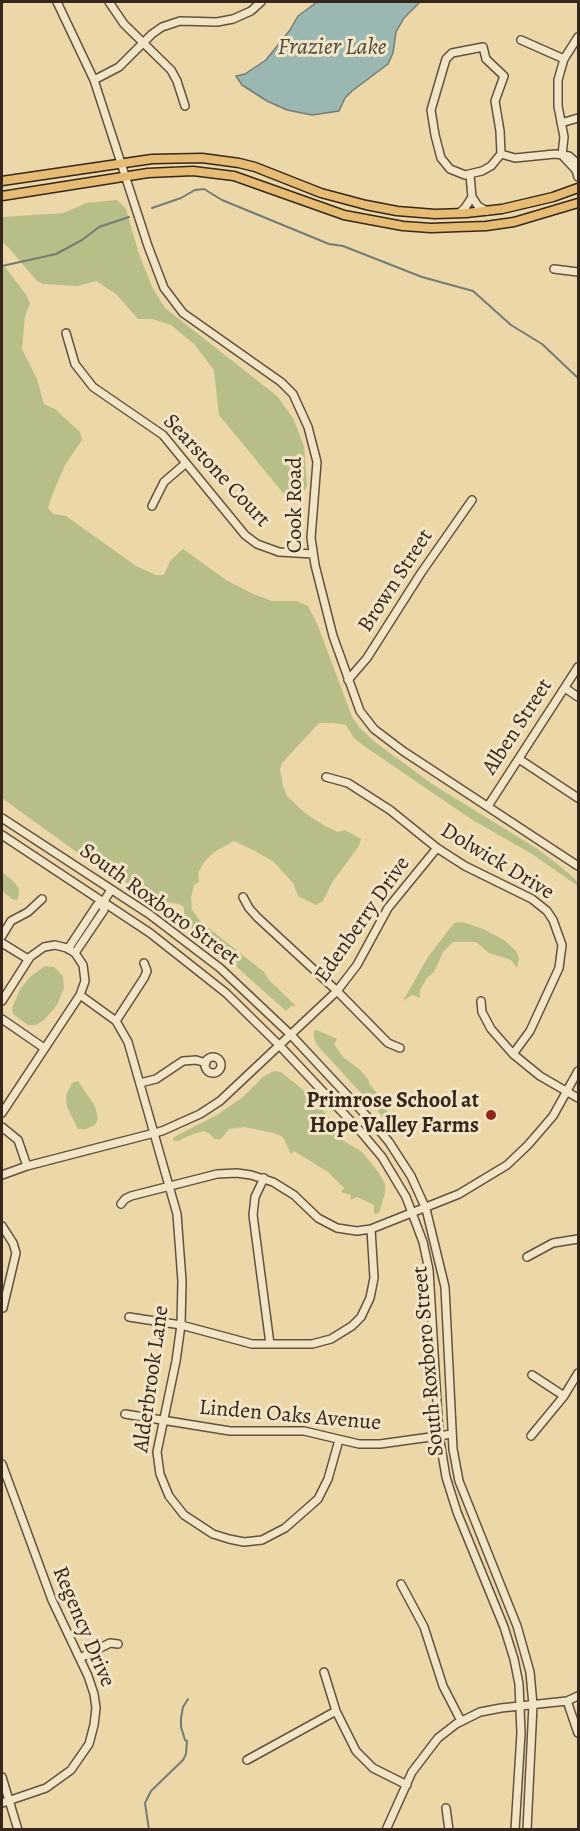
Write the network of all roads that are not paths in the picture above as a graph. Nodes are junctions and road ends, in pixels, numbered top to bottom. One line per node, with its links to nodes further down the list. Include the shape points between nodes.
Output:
1 (57, 2): 8 (street, Cook Road)
2 (110, 2): 6 (street)
3 (261, 2): 6 (street, via 233,19 171,24)
4 (579, 37): 7 (street)
5 (520, 40): 7 (street)
6 (143, 43): 8 (street, via 119,68); 9 (street, via 174,75)
7 (564, 59): 11 (street, via 557,90)
8 (94, 80): 14 (street, Cook Road)
9 (185, 106)
10 (579, 118): 11 (street)
11 (561, 123): 13 (street)
12 (501, 154): 13 (street, via 515,158); 16 (street, via 491,166); 16 (street, via 495,101 504,76 486,59 483,46 453,53 446,59 431,110 432,122 441,158 450,169)
13 (562, 155): 15 (street); 18 (street)
14 (123, 164): 17 (street, Cook Road); 19 (main road); 25 (main road, via 172,158 223,160 255,167 366,206 416,213)
15 (579, 164)
16 (470, 175): 22 (street)
17 (127, 177): 21 (main road); 23 (main road, via 172,171 212,172 253,182 344,215 431,228 514,222); 32 (street, Cook Road, via 161,280 177,306 272,374 299,404 317,462)
18 (579, 177)
19 (2, 181)
20 (579, 188): 24 (main road, via 528,204)
21 (2, 196)
22 (472, 197): 24 (street); 25 (street)
23 (579, 203)
24 (487, 211): 25 (main road)
25 (459, 213)
26 (554, 269): 27 (street)
27 (579, 272)
28 (66, 333): 29 (street, Searstone Court, via 75,364 93,387 163,435)
29 (186, 463): 31 (street, via 164,482); 32 (street, Searstone Court, via 245,535 257,544 279,552)
30 (472, 500): 34 (street, Brown Street, via 367,658)
31 (152, 506)
32 (313, 554): 34 (street, Cook Road)
33 (579, 667): 35 (street, Alben Street)
34 (348, 680): 40 (street, Cook Road, via 360,711 375,729)
35 (565, 688): 36 (street); 37 (street, Alben Street)
36 (579, 697)
37 (519, 759): 39 (street); 40 (street, Alben Street)
38 (327, 777): 43 (street, Dolwick Drive, via 348,783 390,810)
39 (579, 798)
40 (488, 806): 44 (street, Cook Road)
41 (2, 818): 45 (street, South Roxboro Street)
42 (2, 835): 48 (street, South Roxboro Street)
43 (436, 848): 54 (street, Edenberry Drive, via 388,908 357,965); 64 (street, Dolwick Drive, via 532,899 556,925 561,945 559,968 530,1030)
44 (579, 866)
45 (111, 890): 48 (street); 60 (street, South Roxboro Street, via 212,962)
46 (243, 897): 54 (street, via 257,917)
47 (42, 899): 49 (street, via 11,921)
48 (103, 903): 51 (street, via 104,910); 61 (street, South Roxboro Street, via 200,971)
49 (2, 936)
50 (2, 943): 52 (street)
51 (72, 951): 52 (street, via 55,945 44,947); 55 (street, via 85,970)
52 (28, 959): 56 (street)
53 (144, 963): 59 (street, via 144,978)
54 (337, 991): 60 (street, Edenberry Drive); 63 (street, via 388,1043)
55 (80, 995): 59 (street); 62 (street)
56 (2, 1001)
57 (481, 1001): 64 (street, via 484,1018)
58 (2, 1019): 62 (street)
59 (116, 1021): 67 (street, Alderbrook Lane, via 128,1042)
60 (291, 1035): 61 (street, Edenberry Drive); 78 (street, South Roxboro Street, via 389,1142)
61 (280, 1046): 72 (street, Edenberry Drive, via 220,1101); 79 (street, South Roxboro Street, via 382,1157)
62 (44, 1048): 70 (street)
63 (400, 1048)
64 (513, 1054): 68 (street)
65 (206, 1063): 67 (street, via 183,1061 156,1079)
66 (579, 1071): 68 (street)
67 (140, 1083): 72 (street, Alderbrook Lane)
68 (568, 1092): 69 (street); 78 (street, via 540,1132 507,1165 470,1189)
69 (579, 1098)
70 (2, 1113)
71 (2, 1127): 73 (street, via 18,1140)
72 (155, 1133): 73 (street, Edenberry Drive); 76 (street, Alderbrook Lane)
73 (27, 1166): 74 (street, Edenberry Drive)
74 (2, 1175)
75 (264, 1178): 76 (street, via 224,1173); 81 (street, via 327,1223 348,1230); 87 (street, via 255,1197 253,1215)
76 (170, 1186): 77 (street, via 127,1197); 86 (street, Alderbrook Lane, via 179,1233)
77 (121, 1204)
78 (426, 1209): 79 (street); 93 (street, South Roxboro Street, via 445,1287)
79 (413, 1212): 81 (street); 94 (street, South Roxboro Street, via 432,1288)
80 (2, 1226): 84 (street, via 15,1253)
81 (371, 1229): 87 (street, via 373,1288 360,1317 342,1334 323,1342)
82 (579, 1239): 83 (street, via 553,1243)
83 (527, 1257)
84 (3, 1308)
85 (129, 1317): 86 (street)
86 (181, 1325): 87 (street, via 252,1344); 92 (street, Alderbrook Lane)
87 (270, 1344)
88 (579, 1373): 90 (street)
89 (532, 1375): 90 (street)
90 (564, 1396): 95 (street)
91 (125, 1414): 92 (street, Linden Oaks Avenue)
92 (163, 1420): 96 (street, Linden Oaks Avenue, via 230,1431 304,1431); 96 (street, Alderbrook Lane, via 158,1465 168,1496 192,1521 213,1534 243,1542 273,1535 314,1504 324,1489)
93 (452, 1434): 94 (street, Linden Oaks Avenue); 104 (street, South Roxboro Street, via 459,1481 525,1651)
94 (439, 1435): 96 (street, Linden Oaks Avenue, via 370,1445); 105 (street, South Roxboro Street, via 457,1512 514,1659)
95 (531, 1436)
96 (339, 1440)
97 (2, 1464): 100 (street, Regency Drive, via 45,1583)
98 (401, 1584): 107 (street, via 424,1628 443,1686)
99 (118, 1644): 100 (street, via 110,1643)
100 (80, 1658): 112 (street, Regency Drive, via 92,1684 96,1708 85,1752 54,1784)
101 (324, 1672): 106 (street)
102 (579, 1696): 103 (street)
103 (567, 1701): 104 (street); 108 (street)
104 (533, 1705): 105 (street); 118 (street, South Roxboro Street)
105 (521, 1706): 107 (street, via 480,1712); 117 (street, South Roxboro Street)
106 (336, 1711): 109 (street); 111 (street, via 364,1761)
107 (461, 1721): 111 (street, via 438,1738)
108 (579, 1732)
109 (247, 1760)
110 (2, 1777): 112 (street)
111 (407, 1785): 115 (street)
112 (5, 1802): 114 (street)
113 (446, 1808): 116 (street)
114 (18, 1830)
115 (386, 1830)
116 (449, 1830)
117 (515, 1830)
118 (527, 1830)

